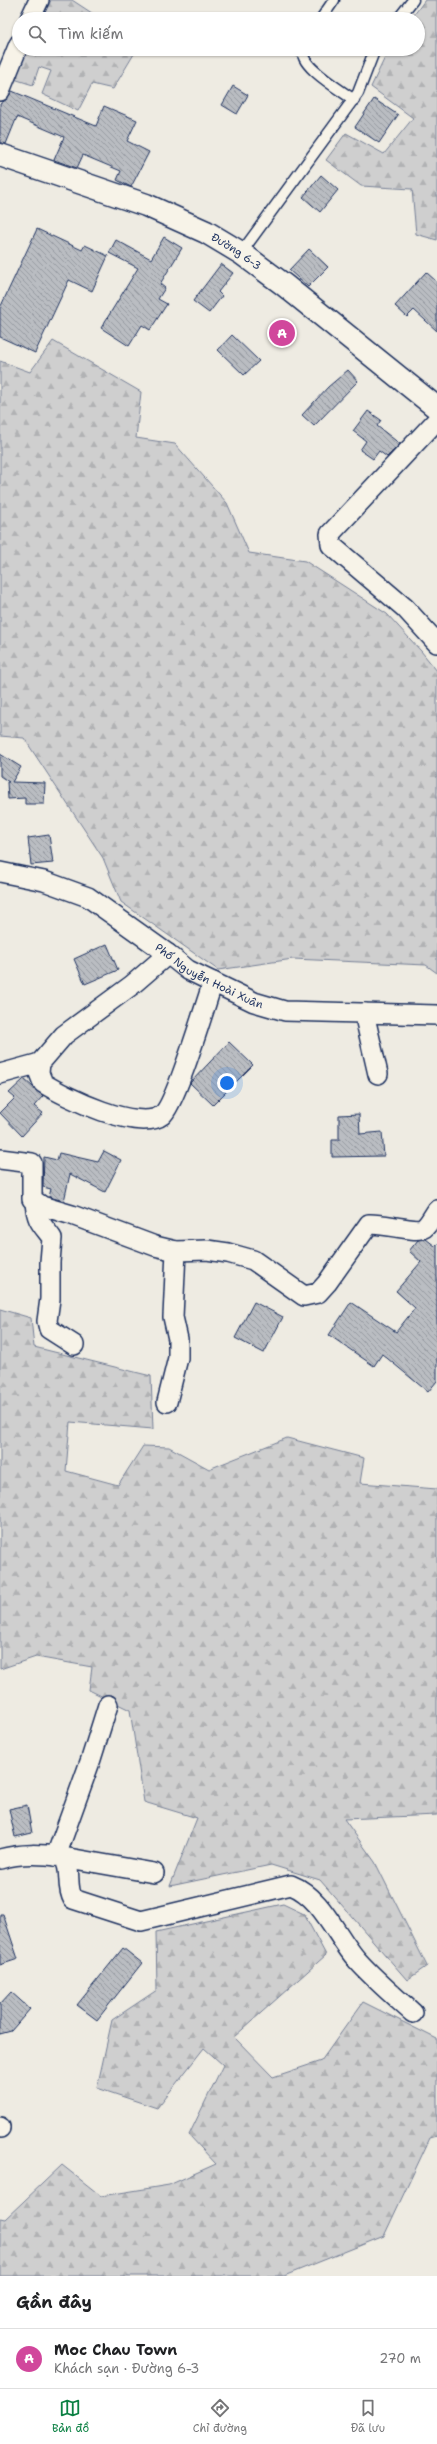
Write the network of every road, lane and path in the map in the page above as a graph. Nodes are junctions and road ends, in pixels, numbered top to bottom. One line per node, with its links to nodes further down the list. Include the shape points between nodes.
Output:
1 (39, 0): 4 (street)
2 (334, 0): 5 (lane)
3 (413, 0): 6 (lane)
4 (33, 12)
5 (326, 12)
6 (404, 12)
7 (14, 56): 10 (street)
8 (303, 56): 11 (lane, via 307,65)
9 (372, 56): 11 (lane)
10 (0, 91)
11 (354, 100): 13 (lane)
12 (0, 155): 13 (street, Đường 6-3, via 146,205 206,232)
13 (241, 253): 14 (street, Đường 6-3)
14 (437, 408)
15 (437, 420): 16 (street, via 330,534 331,545 405,608)
16 (437, 643)
17 (0, 872): 18 (street, Phố Nguyễn Hoài Xuân, via 44,881 88,897)
18 (168, 954): 19 (street, Phố Nguyễn Hoài Xuân, via 188,970); 22 (street, via 132,985 64,1035)
19 (213, 982): 20 (street, Phố Nguyễn Hoài Xuân, via 254,1002 285,1011); 22 (street, via 179,1084 162,1115 153,1119 138,1120 78,1102 43,1083 39,1073)
20 (364, 1013): 21 (street, Phố Nguyễn Hoài Xuân); 24 (street)
21 (437, 1015)
22 (40, 1063): 23 (street)
23 (0, 1074)
24 (378, 1074)
25 (0, 1159): 26 (street, via 32,1163 31,1192)
26 (35, 1203): 28 (street, via 149,1244); 29 (street, via 40,1225 52,1238 48,1329)
27 (437, 1210): 28 (street, via 424,1228 417,1230 391,1224 369,1224 327,1283 312,1296 298,1293 253,1260 245,1257 207,1250)
28 (176, 1251): 30 (street, via 173,1317 178,1339 178,1358)
29 (74, 1345)
30 (168, 1402)
31 (108, 1705): 32 (street)
32 (64, 1856): 33 (street, via 18,1854); 34 (street); 35 (street, via 69,1865 69,1892 73,1899 134,1919 153,1920 202,1905 291,1885 304,1890 357,1960)
33 (0, 1859)
34 (154, 1873)
35 (413, 2013)

